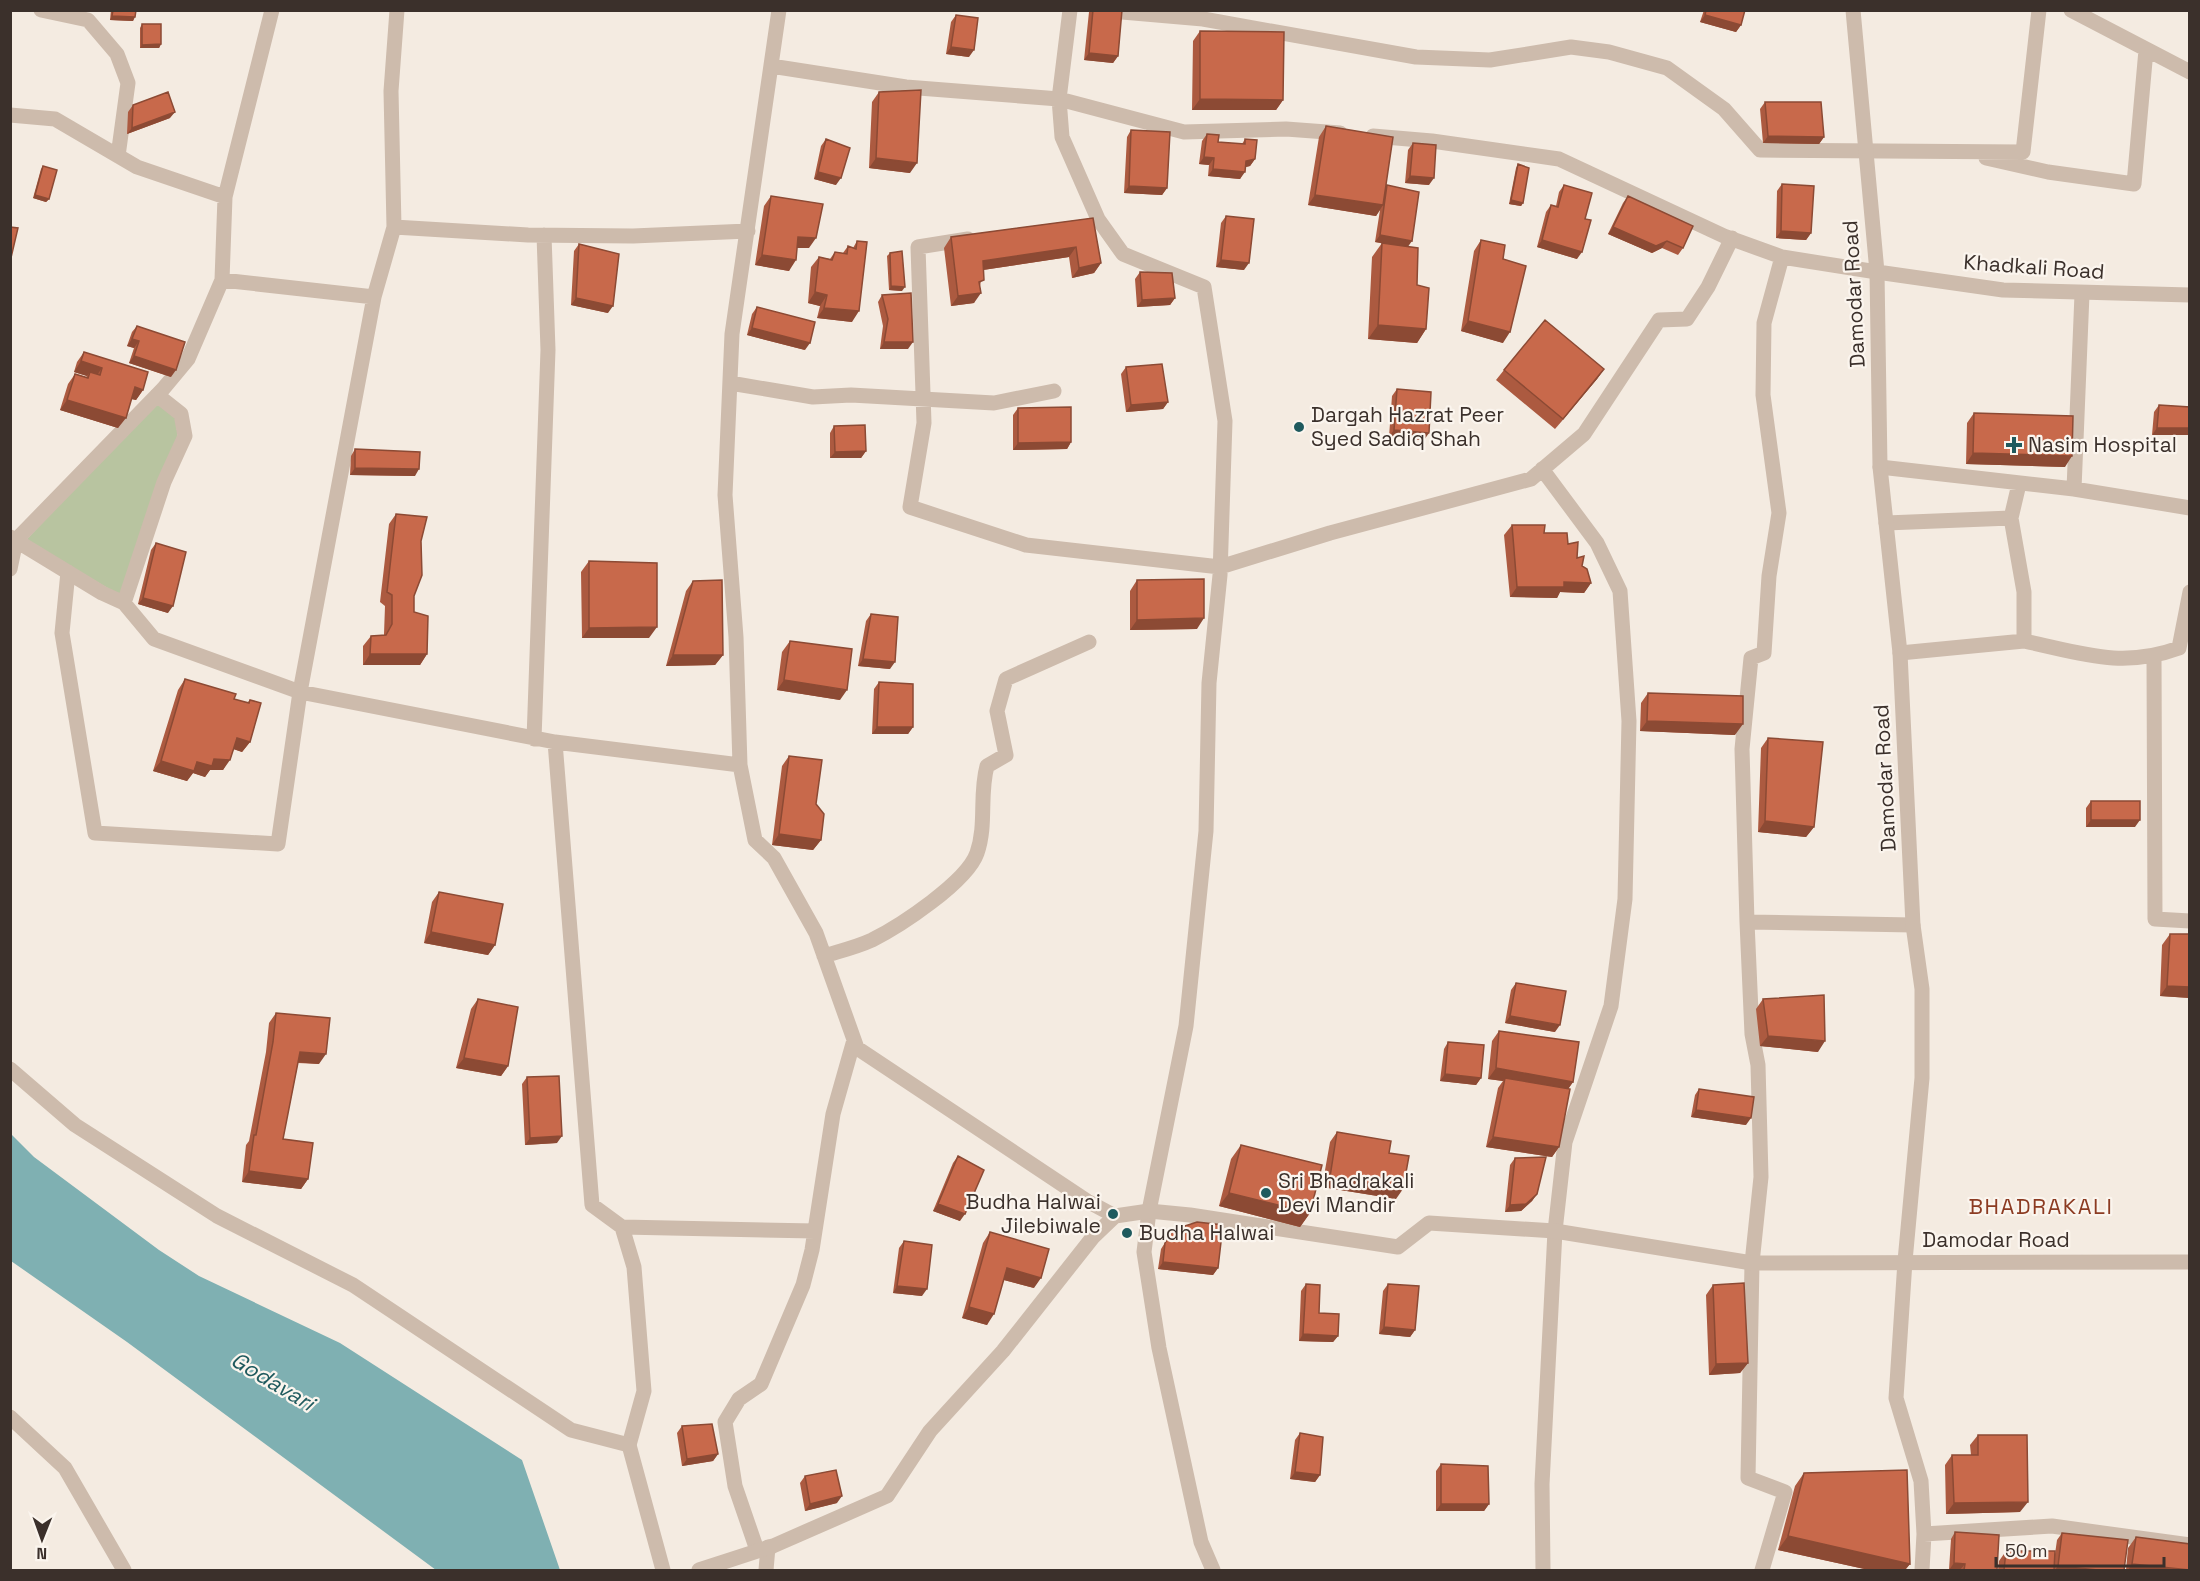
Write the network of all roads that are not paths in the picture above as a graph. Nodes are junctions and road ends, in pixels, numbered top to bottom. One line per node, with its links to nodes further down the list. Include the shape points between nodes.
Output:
1 (41, 10): 18 (street, via 88,20 117,54 128,83)
2 (272, 10): 19 (street)
3 (397, 10): 20 (street, via 391,92)
4 (779, 10): 12 (street)
5 (1070, 10): 14 (street)
6 (1099, 10): 10 (street)
7 (1853, 10): 16 (street, Damodar Road)
8 (2039, 10): 17 (street, via 2023,152)
9 (2072, 10): 11 (street)
10 (1206, 15): 16 (street, via 1416,57 1490,60 1571,47 1609,52 1668,68 1724,109 1760,150)
11 (2146, 50): 13 (street); 17 (street, via 2134,184 2048,172 1984,158)
12 (771, 66): 14 (street, Khadkali Road, via 906,87); 21 (street)
13 (2190, 72)
14 (1059, 99): 24 (street, Khadkali Road, via 1184,132 1298,130 1432,141 1559,159); 43 (street, via 1062,137 1093,220 1123,254 1204,287 1225,421)
15 (10, 115): 18 (street, via 55,119)
16 (1865, 152): 17 (street); 26 (street, Damodar Road)
17 (1977, 152)
18 (118, 156): 19 (street, via 136,167)
19 (225, 197): 27 (street)
20 (394, 227): 22 (street); 30 (street)
21 (748, 231): 22 (street); 31 (street, via 732,334)
22 (544, 235): 53 (street, via 547,362)
23 (986, 236): 34 (street, via 918,247)
24 (1732, 238): 25 (street, Khadkali Road); 36 (street, via 1687,319 1659,320 1584,434)
25 (1782, 257): 26 (street, Khadkali Road); 57 (street, via 1764,323 1763,395 1779,513 1769,576 1764,652 1751,658 1743,726)
26 (1877, 272): 28 (street, Khadkali Road, via 2003,290); 35 (street, Damodar Road)
27 (222, 280): 30 (street); 33 (street, via 188,360)
28 (2082, 294): 29 (street, Khadkali Road); 38 (street)
29 (2190, 295)
30 (374, 297): 52 (street)
31 (730, 383): 34 (street, via 813,397 851,395); 55 (street, via 725,495 736,637)
32 (1054, 391): 34 (street, via 994,403)
33 (157, 395): 42 (street); 47 (street, via 181,414 185,436 164,482)
34 (923, 400): 43 (street, via 924,423 910,507 1026,545)
35 (1880, 468): 37 (street); 41 (street, Damodar Road)
36 (1542, 469): 43 (street, via 1531,479); 66 (street, via 1597,543 1620,591 1629,721 1625,899 1611,1006 1565,1142)
37 (2019, 484): 38 (street); 40 (street)
38 (2074, 489): 39 (street)
39 (2190, 508)
40 (2011, 518): 41 (street); 48 (street, via 2024,592)
41 (1886, 523): 50 (street, Damodar Road)
42 (13, 538): 44 (street); 45 (street)
43 (1220, 567): 62 (street, via 1209,683 1206,831 1186,1026)
44 (10, 569)
45 (68, 572): 47 (street); 52 (street, via 62,633 95,833 278,844)
46 (2190, 592): 51 (street, via 2179,648)
47 (124, 603): 52 (street, via 154,639)
48 (2024, 641): 50 (street); 51 (street, via 2114,660)
49 (1089, 642): 59 (street, via 1006,679 997,711 1006,755 987,766 982,786 983,829 976,855 954,884 918,912 871,940)
50 (1900, 653): 58 (street, Damodar Road)
51 (2154, 657): 56 (street, via 2155,919)
52 (300, 693): 53 (street)
53 (534, 739): 54 (street)
54 (555, 742): 55 (street); 64 (street, via 592,1205)
55 (740, 765): 59 (street, via 755,840 774,858 816,933)
56 (2190, 921)
57 (1747, 922): 58 (street); 69 (street, via 1752,1034 1758,1065 1761,1177)
58 (1913, 925): 67 (street, Damodar Road, via 1922,989 1922,1078)
59 (824, 956): 60 (street)
60 (854, 1040): 63 (street, via 857,1048); 65 (street, via 834,1114)
61 (10, 1069): 71 (street, via 75,1125 217,1215 353,1285 571,1430)
62 (1149, 1211): 63 (street); 66 (street, via 1398,1247 1429,1223); 79 (street, via 1144,1252 1159,1348 1201,1542)
63 (1115, 1216): 74 (street, via 1093,1237 1003,1351 930,1431 887,1496)
64 (622, 1227): 65 (street); 71 (street, via 634,1267 644,1391)
65 (815, 1231): 74 (street, via 803,1285 761,1384 739,1400 725,1422 735,1486)
66 (1555, 1231): 69 (street); 80 (street, via 1542,1484)
67 (1905, 1261): 68 (street, Damodar Road); 69 (street); 72 (street, via 1896,1398 1921,1481)
68 (2190, 1262)
69 (1752, 1263): 81 (street, via 1748,1478 1785,1492)
70 (10, 1417): 75 (street, via 65,1468)
71 (629, 1445): 76 (street)
72 (1924, 1534): 73 (street, via 2052,1526); 82 (street)
73 (2190, 1545)
74 (763, 1549): 77 (street); 78 (street)
75 (124, 1570)
76 (663, 1570)
77 (699, 1570)
78 (766, 1570)
79 (1213, 1570)
80 (1542, 1570)
81 (1762, 1570)
82 (1922, 1570)

